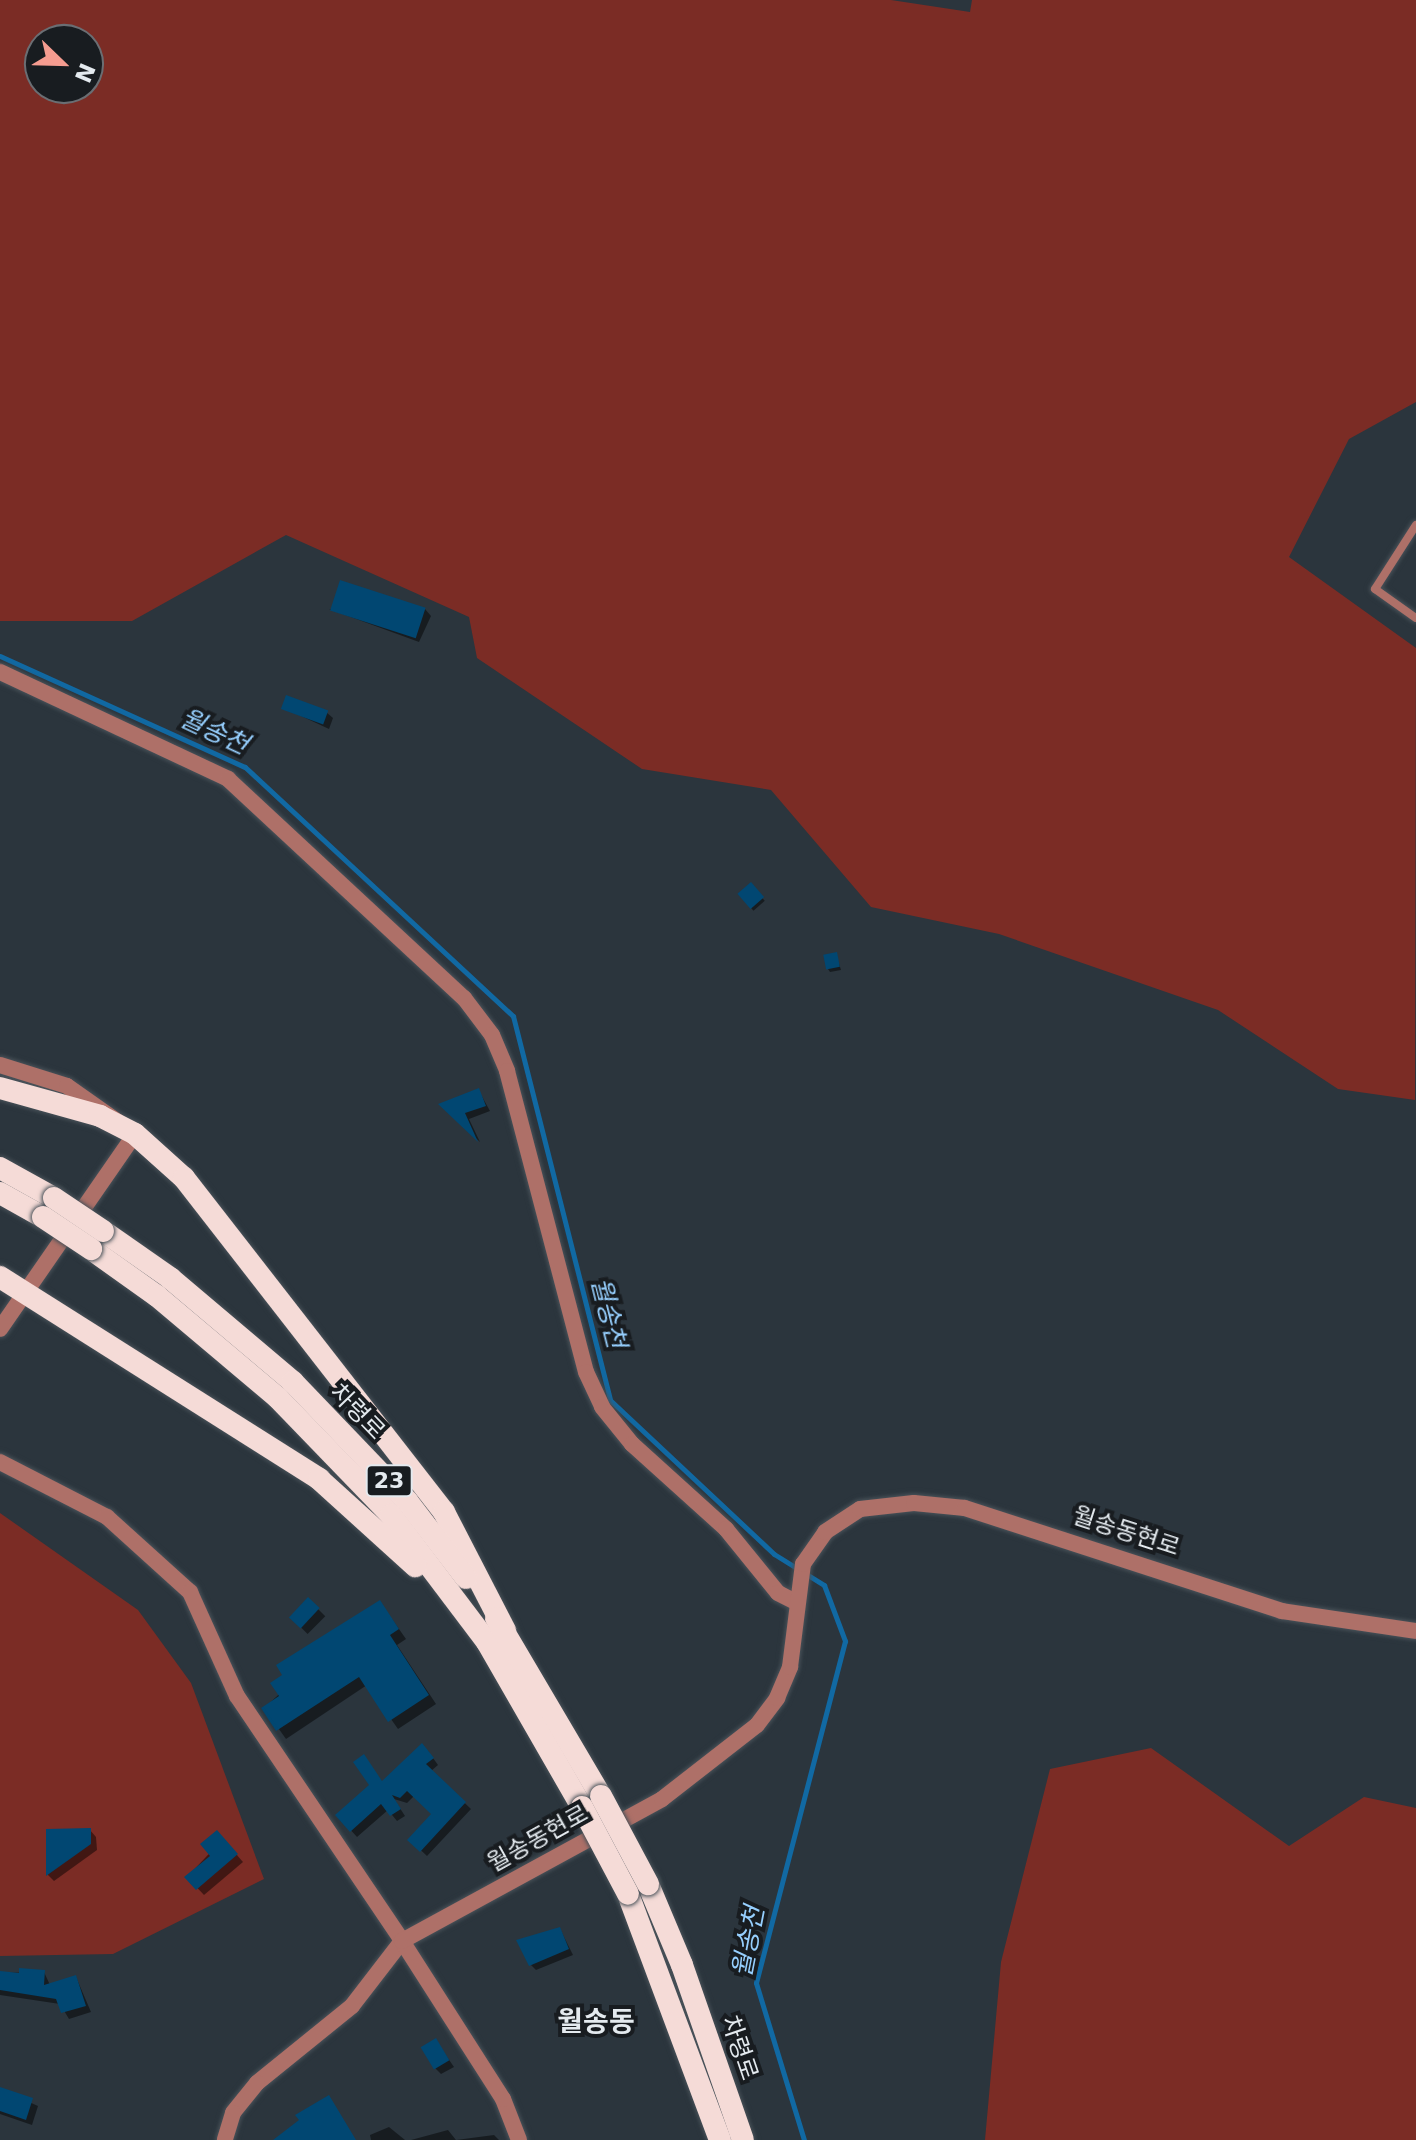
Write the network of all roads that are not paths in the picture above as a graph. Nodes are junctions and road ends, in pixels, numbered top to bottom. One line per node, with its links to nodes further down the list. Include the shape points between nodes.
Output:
1 (1416, 525): 2 (lane, via 1375,589)
2 (1416, 618)
3 (0, 672): 14 (street, via 228,779 464,998 492,1035 507,1071 586,1372 602,1407 632,1444 726,1529 778,1593)
4 (0, 1065): 6 (street, via 67,1086)
5 (0, 1088): 6 (highway, via 100,1116)
6 (135, 1134): 11 (street); 16 (highway, via 184,1178 444,1512)
7 (0, 1168): 9 (highway, 23)
8 (0, 1193): 9 (highway, 23)
9 (48, 1207): 16 (highway, 차령로 / 23, bridge, via 97,1240 278,1398 391,1515)
10 (0, 1277): 11 (highway)
11 (23, 1294): 12 (street); 16 (highway, via 319,1479)
12 (0, 1329)
13 (0, 1462): 18 (street, via 107,1517 190,1592 205,1615 237,1696)
14 (796, 1602): 15 (street, 월송동현로, via 803,1564 825,1532 860,1509 914,1503 965,1508 1282,1611); 18 (street, 월송동현로, via 790,1667 777,1698 757,1725 662,1799)
15 (1416, 1631)
16 (496, 1636): 17 (highway, 차령로 / 23, bridge)
17 (638, 1889): 21 (highway, 차령로 / 23); 22 (highway, 차령로 / 23)
18 (402, 1941): 19 (street, via 352,2006 257,2083 233,2113); 20 (street, via 503,2099)
19 (225, 2140)
20 (519, 2140)
21 (720, 2140)
22 (743, 2140)

